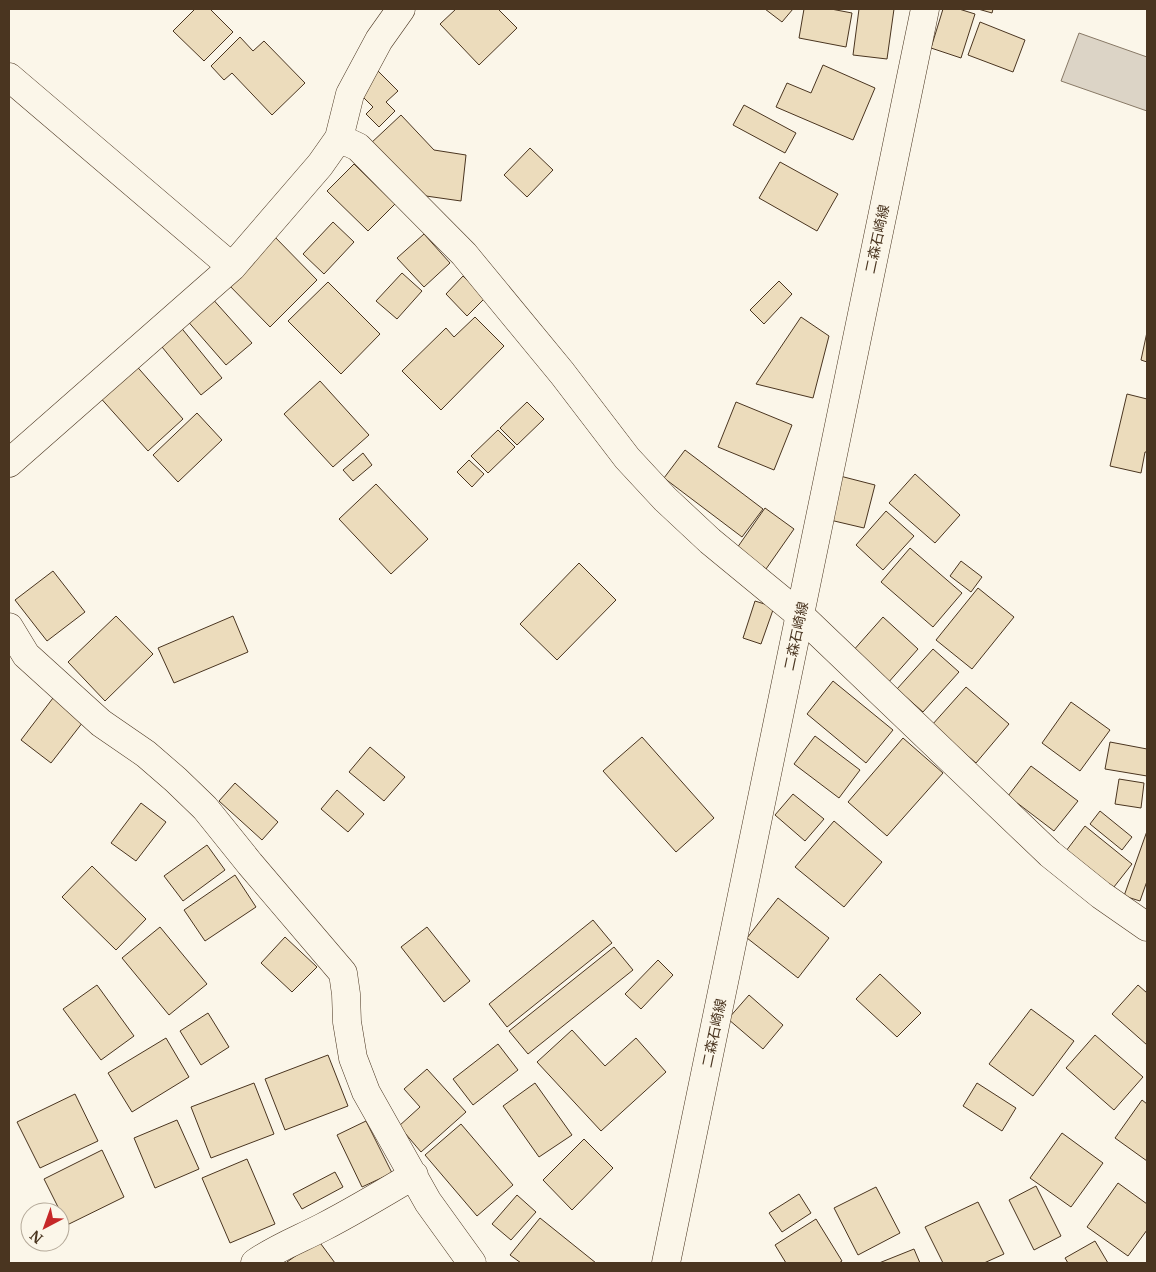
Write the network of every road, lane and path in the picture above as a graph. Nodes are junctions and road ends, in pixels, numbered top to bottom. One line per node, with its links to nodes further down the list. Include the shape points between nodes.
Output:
1 (401, 9): 4 (street, via 379,40 350,94)
2 (925, 9): 7 (street, 二森石崎線)
3 (9, 77): 5 (street)
4 (339, 138): 5 (street, via 320,165); 7 (street, via 358,147 464,254 627,458 664,499)
5 (232, 267): 6 (street)
6 (9, 463)
7 (800, 615): 9 (street, via 1050,854); 13 (street, 二森石崎線)
8 (9, 628): 10 (street, via 26,655 101,723 146,754 205,808 343,973 353,1058 366,1092)
9 (1147, 927)
10 (414, 1175): 11 (street); 12 (street, via 428,1202)
11 (255, 1263)
12 (472, 1263)
13 (666, 1263)

